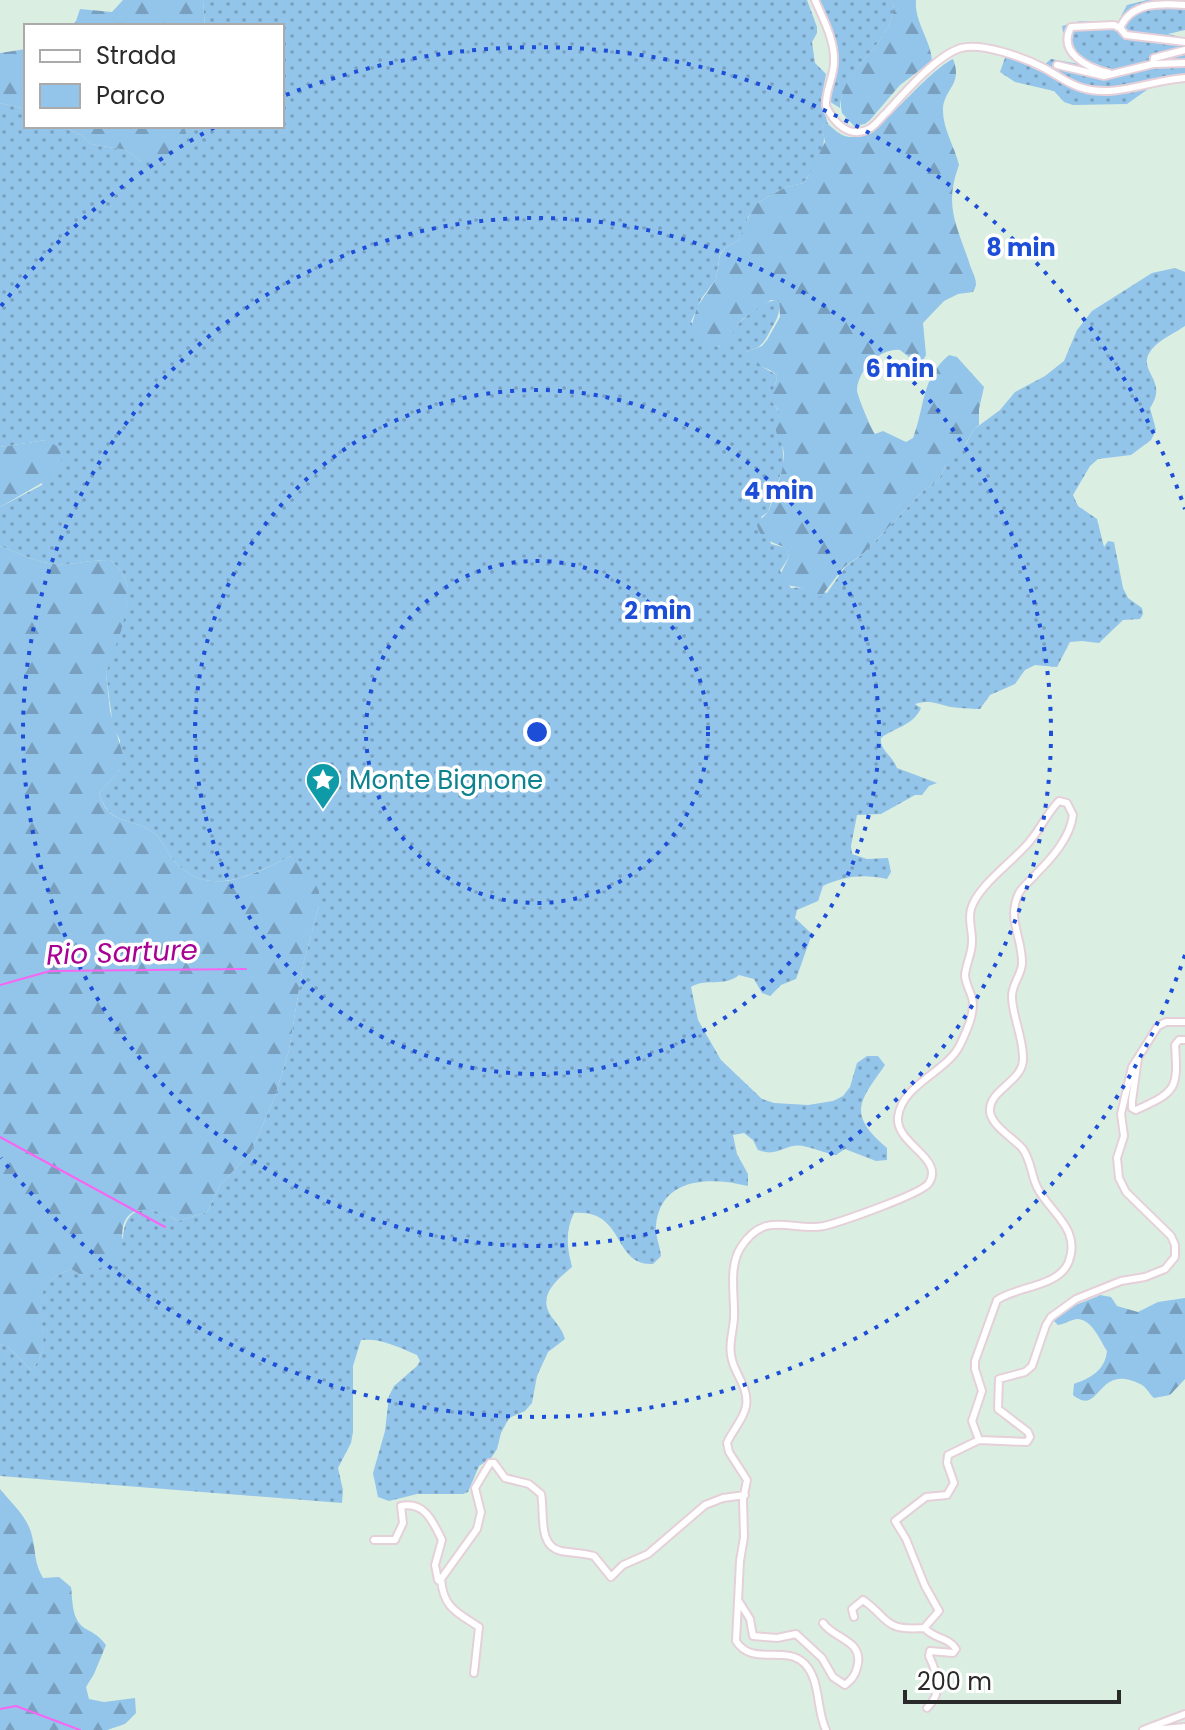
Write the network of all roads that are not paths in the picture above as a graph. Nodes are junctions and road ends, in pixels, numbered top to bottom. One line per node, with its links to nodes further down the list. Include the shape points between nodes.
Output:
1 (815, 0): 10 (street, via 834,52 826,106 851,132 873,126 926,72 960,48 1015,56 1095,91)
2 (1185, 5): 3 (street, via 1142,7)
3 (1120, 28): 4 (street, via 1126,35); 9 (street, via 1075,27 1067,36 1076,58)
4 (1185, 42)
5 (1185, 50): 7 (street, via 1156,57)
6 (1185, 63): 7 (street)
7 (1153, 64): 9 (street)
8 (1057, 65): 9 (street, via 1099,76)
9 (1109, 73)
10 (1185, 78)
11 (1185, 1022): 13 (street, via 1158,1026)
12 (1185, 1040): 13 (street, via 1175,1045 1178,1071 1168,1091 1160,1101 1136,1110 1132,1101)
13 (1138, 1058): 14 (street, via 1121,1115 1121,1183 1171,1236 1175,1257 1165,1269 1077,1298 1051,1317 1032,1366 998,1383 999,1411 1028,1432 1029,1439)
14 (979, 1440): 15 (street, via 972,1421 982,1391 976,1354 997,1300 1057,1277 1071,1256 1067,1228 1039,1191 1023,1149 992,1118 990,1108 1024,1061 1012,1001 1022,966 1015,905 1020,890 1070,829 1073,811 1064,801 1049,811 971,909 972,944 965,975 973,1003 969,1023 953,1057 914,1090 899,1113 906,1140 932,1169 928,1185 912,1196 827,1225 767,1225 739,1250 729,1345 746,1406 727,1443 747,1476); 21 (street, via 948,1455 954,1483 947,1495 926,1497 895,1521 939,1609)
15 (745, 1495): 17 (street, via 705,1505 648,1554 611,1577 594,1556 550,1544 543,1528 542,1499 534,1486 505,1478 492,1463 475,1491 481,1512 477,1529); 18 (street)
16 (374, 1540): 17 (street, via 395,1540 403,1523 401,1506 423,1509 442,1540 435,1571)
17 (441, 1582): 22 (street, via 458,1615 480,1628)
18 (738, 1600): 20 (street, via 753,1636 796,1634 845,1685 856,1671 857,1653 851,1642); 26 (street, via 739,1645 750,1653 792,1656 803,1663 812,1676)
19 (854, 1617): 21 (street, via 852,1609 864,1600 892,1626)
20 (823, 1623)
21 (925, 1628): 23 (street, via 956,1649 929,1653 939,1687)
22 (474, 1673)
23 (927, 1708)
24 (1185, 1714): 27 (street)
25 (1185, 1727): 28 (street)
26 (826, 1730)
27 (1143, 1730)
28 (1153, 1730)

